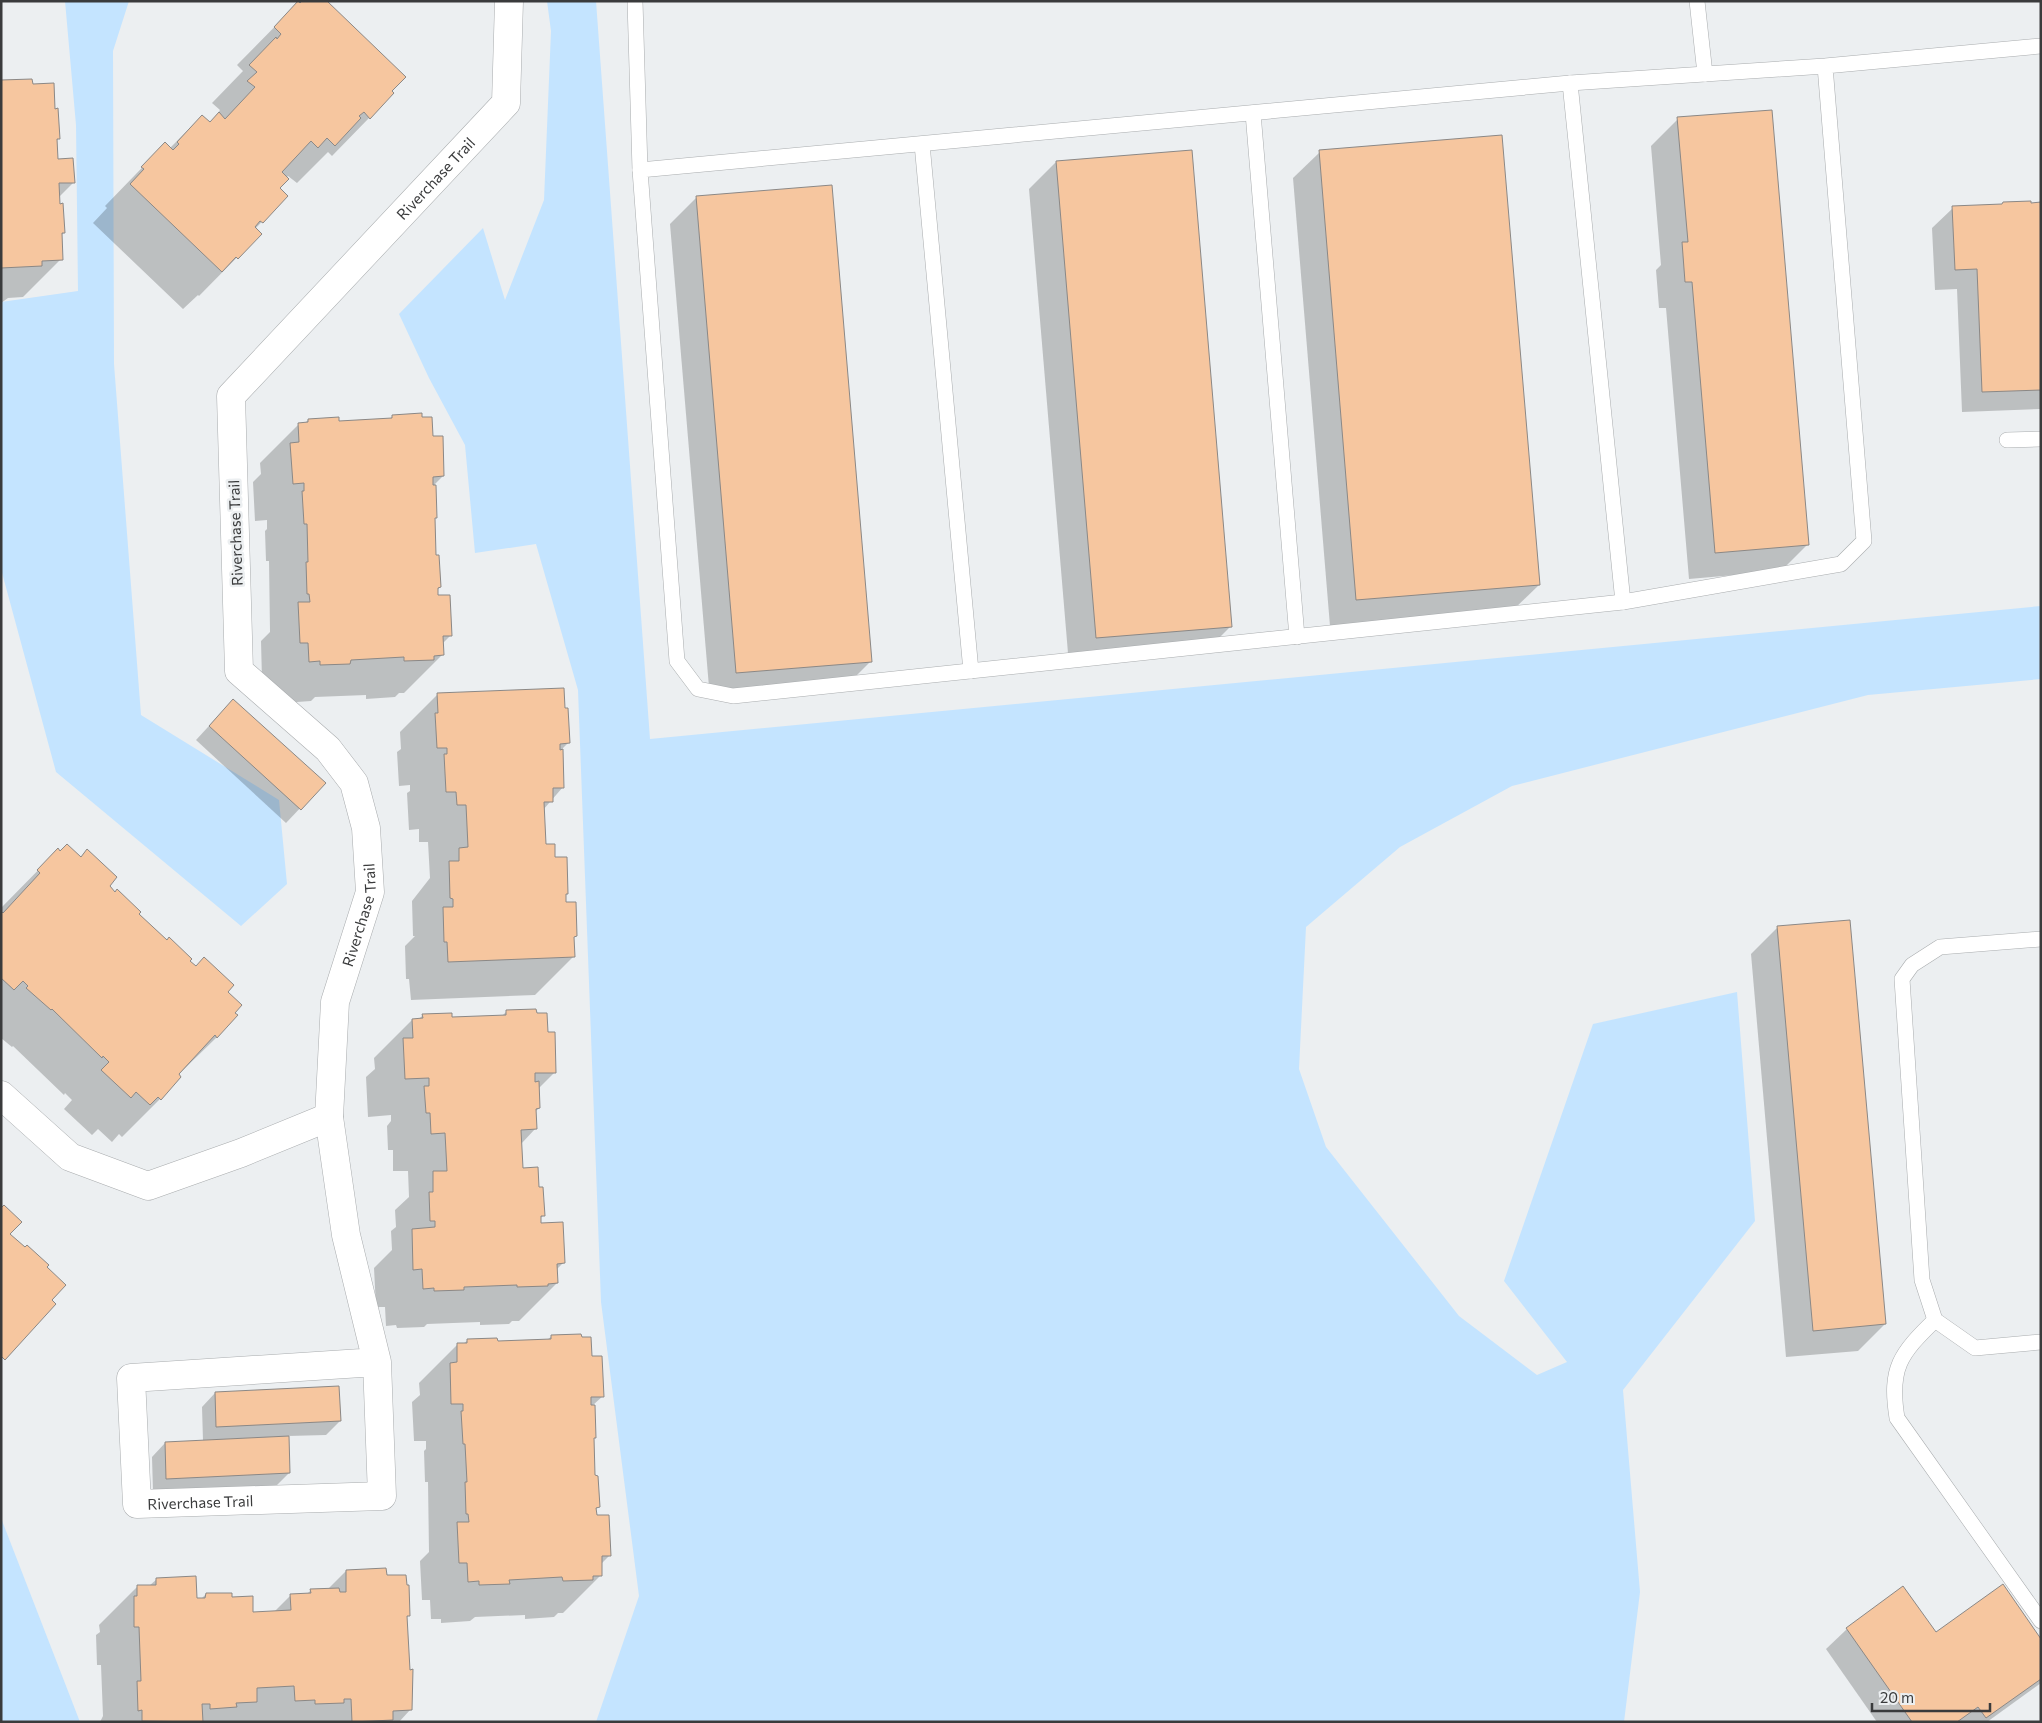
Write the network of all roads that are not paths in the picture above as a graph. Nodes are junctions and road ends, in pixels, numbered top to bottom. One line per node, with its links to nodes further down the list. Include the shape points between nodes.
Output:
1 (509, 1): 18 (street, Riverchase Trail, via 506,104 231,396 239,671 328,749 354,783 366,828 370,892 335,1002)
2 (635, 1): 10 (lane)
3 (1697, 1): 6 (lane)
4 (2041, 46): 5 (lane)
5 (1825, 66): 6 (lane); 13 (lane, via 1864,541 1841,564)
6 (1705, 74): 7 (lane)
7 (1570, 83): 8 (lane); 13 (lane)
8 (1253, 112): 9 (lane); 14 (lane)
9 (922, 144): 10 (lane); 15 (lane)
10 (640, 170): 15 (lane, via 677,661 698,689 733,696)
11 (2041, 439): 12 (lane)
12 (2007, 440)
13 (1624, 602): 14 (lane)
14 (1296, 637): 15 (lane)
15 (971, 671)
16 (2041, 939): 19 (lane, via 1940,947 1912,965 1902,979 1922,1280)
17 (1, 1095): 18 (street, via 70,1157 148,1186)
18 (329, 1117): 21 (street, Riverchase Trail, via 346,1234)
19 (1935, 1320): 20 (lane, via 1975,1348); 22 (lane, via 1911,1344 1896,1371 1893,1394 1897,1418)
20 (2041, 1342)
21 (377, 1362): 21 (street, Riverchase Trail, via 131,1378 137,1504 382,1496)
22 (2041, 1621)

